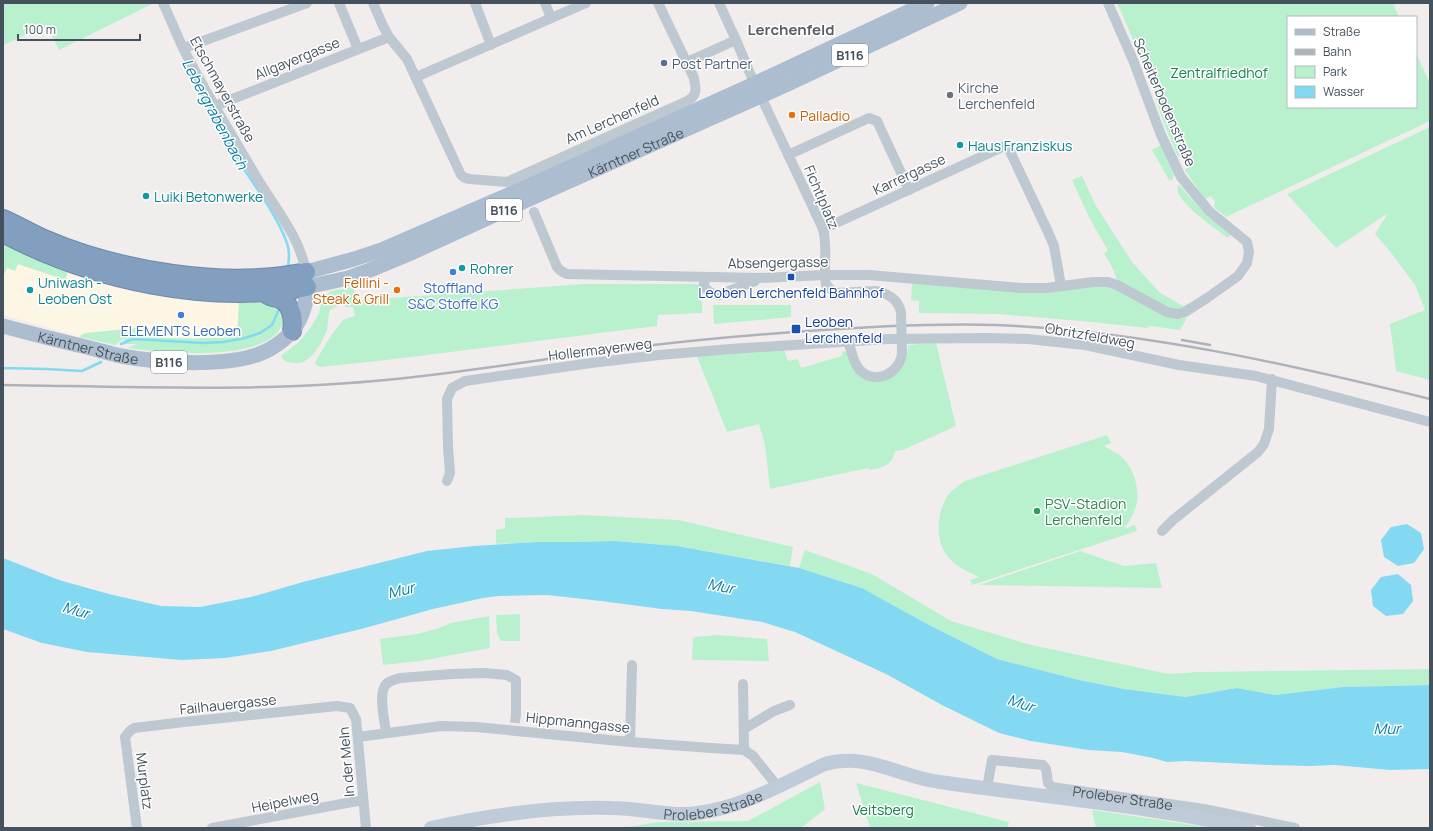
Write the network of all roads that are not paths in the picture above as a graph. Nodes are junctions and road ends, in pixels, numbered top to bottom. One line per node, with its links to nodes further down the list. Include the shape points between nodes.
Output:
1 (164, 3): 17 (street, Etschmayerstraße)
2 (307, 3): 17 (street)
3 (339, 3): 18 (street)
4 (373, 3): 14 (street)
5 (475, 3): 16 (street)
6 (545, 3): 13 (street)
7 (586, 3): 13 (street)
8 (658, 3): 19 (street, Am Lerchenfeld)
9 (719, 3): 15 (street)
10 (927, 3): 21 (main road, Kärntner Straße / B116)
11 (960, 3): 21 (main road, Kärntner Straße / B116)
12 (1108, 3): 32 (street, Scheiterbodenstraße, via 1181,178 1209,211 1247,242 1249,252 1247,263 1238,276 1202,302 1178,314 1167,312 1111,283 1093,282)
13 (551, 18): 16 (street)
14 (390, 38): 18 (street, Allgayergasse); 20 (street, via 407,58)
15 (736, 40): 19 (street); 21 (street)
16 (491, 45): 20 (street)
17 (184, 48): 22 (street, Etschmayerstraße)
18 (358, 49): 22 (street, Allgayergasse)
19 (687, 62): 20 (street, Am Lerchenfeld, via 696,88 691,99 507,182 470,179 461,175)
20 (416, 77)
21 (757, 90): 23 (street, Fichtlplatz); 31 (main road, Kärntner Straße / B116, via 384,249)
22 (215, 106): 31 (street, Etschmayerstraße, via 303,255)
23 (788, 155): 24 (street, Fichtlplatz, via 869,118 873,119 877,121); 27 (street, Fichtlplatz)
24 (909, 190): 27 (street, Karrergasse); 32 (street, Karrergasse, via 1007,145 1054,246)
25 (534, 212): 29 (street, Absengergasse, via 557,267 568,274)
26 (3, 222): 31 (highway, via 97,258 151,271 193,276 287,276); 33 (highway, via 18,240 100,272 147,283 231,293)
27 (823, 229): 28 (street, Fichtlplatz)
28 (824, 275): 30 (street, Absengergasse); 32 (street, Absengergasse, via 870,275 1021,288); 36 (street, bridge, via 826,286 835,293 883,292 896,302 901,313 900,362 894,371 885,376 874,377 863,373 856,365)
29 (706, 277): 30 (street, Absengergasse); 30 (street, via 705,288 719,295)
30 (760, 278)
31 (306, 279): 33 (highway); 35 (main road, B116, via 304,308)
32 (1061, 286)
33 (264, 293): 35 (highway, via 281,300 289,307 293,319)
34 (3, 326): 35 (main road, Kärntner Straße / B116, via 120,356 156,361 201,362 230,360 269,350)
35 (292, 331)
36 (848, 342): 37 (street, Obritzfeldweg, via 937,338 1028,339 1085,345 1179,365); 39 (street, Hollermayerweg, via 659,355 464,381 452,388 448,399 450,473)
37 (1272, 379): 38 (street, Obritzfeldweg); 40 (street, via 1269,429 1264,444 1258,452)
38 (1430, 422)
39 (447, 481)
40 (1162, 531)
41 (632, 665): 50 (street)
42 (743, 684): 46 (street)
43 (790, 705): 46 (street, via 774,711)
44 (338, 706): 48 (street, Failhauergasse, via 134,728); 49 (street, In der Meln, via 353,711)
45 (515, 722): 47 (street, Hippmanngasse, via 476,727 441,726); 47 (street, via 516,680 507,675 452,674 393,680 384,688 382,699); 50 (street, Hippmanngasse)
46 (744, 729): 51 (street)
47 (386, 733): 49 (street, Hippmanngasse)
48 (125, 737): 55 (street, Murplatz)
49 (358, 737): 54 (street, In der Meln)
50 (630, 742): 51 (street, Hippmanngasse)
51 (744, 750): 52 (street, via 753,756)
52 (778, 787): 53 (main road, Proleber Straße, via 825,764 850,760 938,782); 58 (main road, Proleber Straße, via 731,806 699,813 677,815 612,808 573,808 501,814)
53 (986, 788): 59 (main road, Proleber Straße, via 1162,812); 60 (street, Proleber Straße, via 992,760 1042,765 1046,769 1048,784 1052,787 1204,809)
54 (363, 800): 56 (street, Heipelweg); 57 (street, In der Meln)
55 (137, 828)
56 (212, 828)
57 (366, 828)
58 (431, 828)
59 (1249, 828)
60 (1295, 828)

